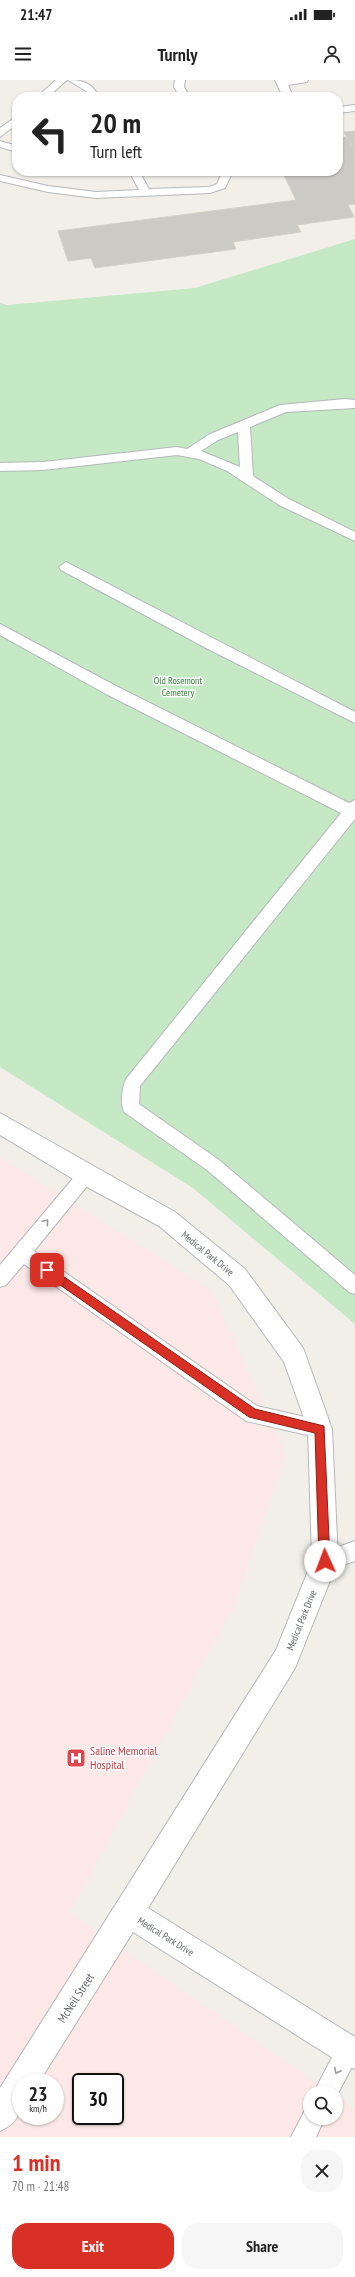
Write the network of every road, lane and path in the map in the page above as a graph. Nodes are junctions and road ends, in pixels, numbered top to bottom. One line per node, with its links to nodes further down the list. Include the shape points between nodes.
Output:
1 (62, 80): 6 (lane)
2 (73, 80): 7 (lane)
3 (180, 80): 8 (lane, via 179,87)
4 (303, 80): 5 (lane)
5 (281, 81): 9 (lane)
6 (48, 92)
7 (92, 92)
8 (182, 92)
9 (286, 92)
10 (355, 108): 11 (lane)
11 (343, 109)
12 (12, 123): 13 (lane)
13 (0, 134)
14 (0, 144): 15 (lane)
15 (12, 147)
16 (137, 176): 19 (lane)
17 (226, 176): 19 (lane, via 221,186 210,190)
18 (0, 178): 19 (lane, via 96,196)
19 (146, 193)
20 (355, 404): 21 (lane, via 284,408)
21 (244, 425): 22 (lane, via 214,437); 24 (lane)
22 (189, 453): 23 (lane, via 177,451 43,466); 24 (lane, via 202,455 232,468)
23 (0, 467)
24 (247, 478): 25 (lane, via 284,502)
25 (355, 537)
26 (66, 567): 28 (lane)
27 (0, 629): 29 (lane, via 111,690)
28 (355, 718)
29 (354, 810): 34 (lane, via 132,1084 130,1108 213,1165)
30 (0, 1123): 31 (street, Medical Park Drive)
31 (86, 1175): 32 (lane, one-way to 31); 35 (street, Medical Park Drive, via 167,1219 237,1277 294,1356)
32 (21, 1252): 33 (lane); 35 (lane, via 253,1414)
33 (0, 1279)
34 (355, 1286)
35 (320, 1429): 37 (street, Medical Park Drive)
36 (355, 1551): 37 (lane)
37 (325, 1561): 38 (street, Medical Park Drive, via 286,1659)
38 (129, 1913): 39 (street, Medical Park Drive); 40 (street, McNeil Street)
39 (352, 2052): 41 (lane, one-way to 41)
40 (27, 2073)
41 (331, 2085)
42 (12, 2097): 43 (street, McNeil Street)
43 (0, 2116)
44 (309, 2125): 45 (lane)
45 (303, 2137)

